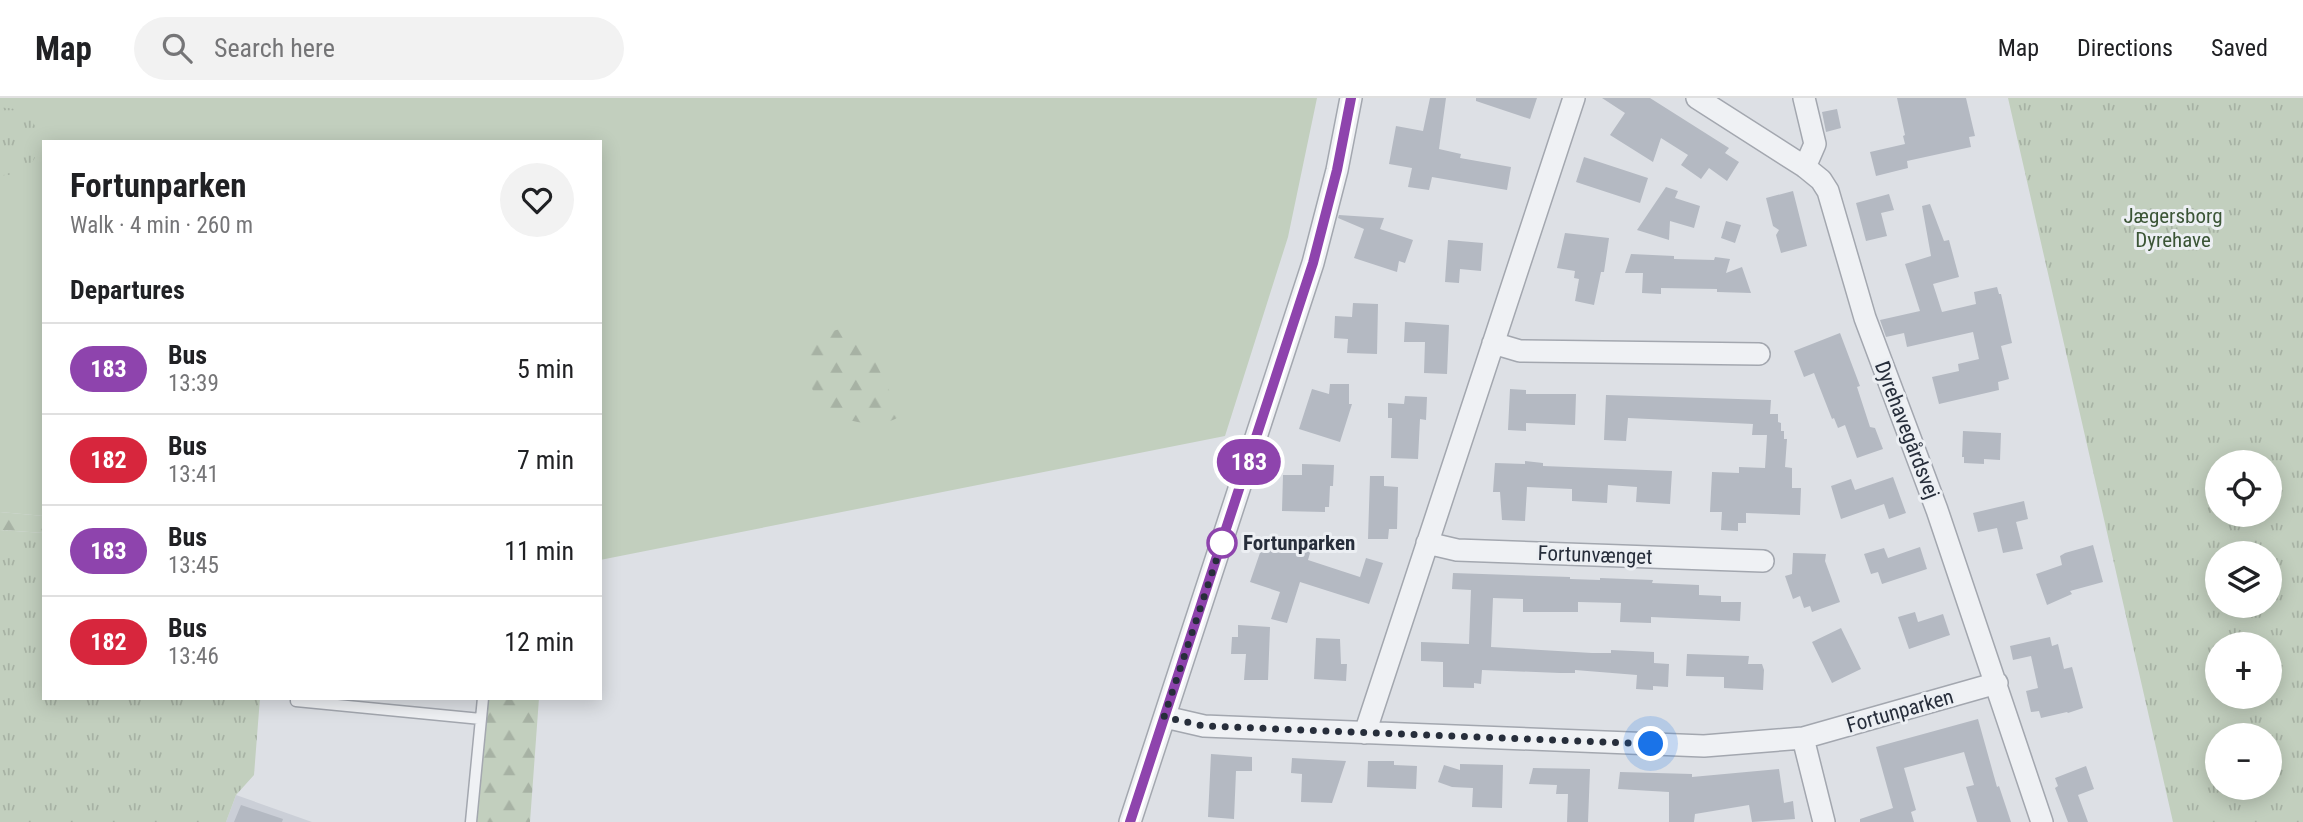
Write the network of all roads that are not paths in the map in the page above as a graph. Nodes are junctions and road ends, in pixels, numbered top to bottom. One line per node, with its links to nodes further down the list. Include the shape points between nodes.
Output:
1 (1351, 98): 13 (street, via 1313,263)
2 (1573, 98): 6 (street)
3 (1697, 98): 5 (street, Dyrehavegårdsvej)
4 (1804, 98): 5 (street, via 1815,144)
5 (1805, 167): 10 (street, Dyrehavegårdsvej, via 1828,191 1865,318)
6 (1493, 343): 7 (street, via 1520,351); 8 (street)
7 (1759, 354)
8 (1427, 543): 9 (street, Fortunvænget, via 1457,550); 15 (street)
9 (1763, 561)
10 (1997, 683): 16 (street, Fortunparken); 20 (street, Dyrehavegårdsvej)
11 (296, 700): 14 (lane)
12 (483, 700): 14 (lane)
13 (1164, 717): 15 (street, Fortunparken, via 1204,726); 18 (street)
14 (481, 719): 17 (lane)
15 (1365, 733): 16 (street, Fortunparken, via 1704,746)
16 (1803, 738): 19 (street)
17 (471, 822)
18 (1130, 822)
19 (1824, 822)
20 (2042, 822)

